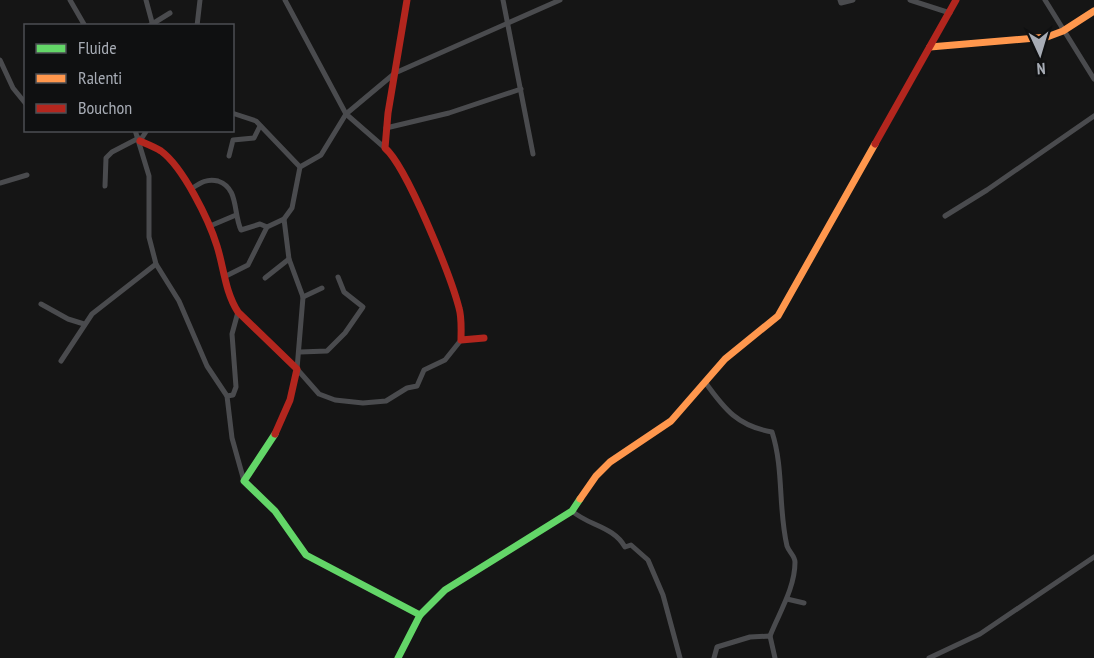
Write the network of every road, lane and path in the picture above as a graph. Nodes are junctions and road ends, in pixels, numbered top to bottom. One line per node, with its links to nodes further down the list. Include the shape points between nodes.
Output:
1 (70, 0): 16 (street)
2 (146, 0): 17 (street)
3 (200, 0): 19 (street)
4 (285, 0): 29 (street)
5 (407, 0): 24 (street)
6 (503, 0): 20 (street)
7 (560, 0): 20 (street)
8 (840, 0): 9 (street)
9 (853, 0)
10 (910, 0): 14 (street)
11 (956, 0): 14 (street)
12 (1045, 0): 21 (street)
13 (1094, 11): 21 (street)
14 (950, 13): 22 (street)
15 (170, 14): 18 (street)
16 (84, 24)
17 (152, 24)
18 (154, 24)
19 (198, 24)
20 (509, 25): 24 (street); 26 (street)
21 (1063, 31): 22 (street, via 1030,40); 25 (street)
22 (930, 46): 64 (street, via 778,316 725,359)
23 (0, 60): 27 (street)
24 (395, 73): 29 (street); 32 (street)
25 (1094, 80)
26 (521, 89): 32 (street, via 449,113); 37 (street)
27 (24, 102)
28 (234, 114): 31 (street)
29 (346, 114): 36 (street); 39 (street, via 321,155)
30 (1094, 116): 45 (street)
31 (260, 126): 38 (street, via 254,138 233,140); 39 (street)
32 (386, 128): 36 (street)
33 (136, 132): 35 (street)
34 (145, 132): 35 (street)
35 (139, 140): 42 (street, via 106,158); 43 (street, via 162,152); 50 (street, via 148,176 149,237)
36 (384, 148): 60 (street, via 401,169 447,271 460,310)
37 (533, 154)
38 (229, 156)
39 (300, 167): 46 (street, via 292,207)
40 (27, 175): 41 (street)
41 (0, 183)
42 (105, 186)
43 (191, 189): 44 (street, via 212,180 229,186); 47 (street)
44 (236, 215): 47 (street); 48 (street, via 241,230 260,224)
45 (945, 216)
46 (284, 219): 48 (street); 49 (street)
47 (210, 226): 51 (street)
48 (267, 227): 51 (street, via 248,265)
49 (288, 259): 53 (street); 55 (street)
50 (156, 264): 58 (street); 65 (street, via 179,301 207,366)
51 (226, 276): 57 (street, via 231,301)
52 (338, 277): 61 (street, via 344,291 363,307 327,351)
53 (265, 278)
54 (322, 288): 55 (street)
55 (303, 297): 61 (street)
56 (41, 304): 58 (street)
57 (238, 312): 63 (street); 65 (street, via 232,334 236,387 233,395)
58 (84, 324): 62 (street)
59 (484, 338): 60 (street)
60 (461, 340): 63 (street, via 445,360 424,370 417,386 386,401 335,400 319,394)
61 (300, 352): 63 (street)
62 (61, 361)
63 (297, 369): 66 (street, via 285,417 263,457)
64 (705, 382): 67 (street, via 671,421 610,462 596,476); 69 (street, via 736,420 772,432 780,463 787,545 795,561)
65 (227, 396): 66 (street, via 232,438)
66 (244, 481): 71 (street, via 281,519 306,555)
67 (575, 513): 71 (street, via 445,590); 74 (street, via 604,527 619,537 625,547 631,545 648,560 663,595)
68 (1094, 556): 77 (street, via 981,634)
69 (787, 599): 70 (street); 72 (street)
70 (804, 603)
71 (420, 615): 73 (street)
72 (770, 636): 75 (street, via 750,637 717,647); 76 (street)
73 (398, 658)
74 (680, 658)
75 (714, 658)
76 (775, 658)
77 (929, 658)

